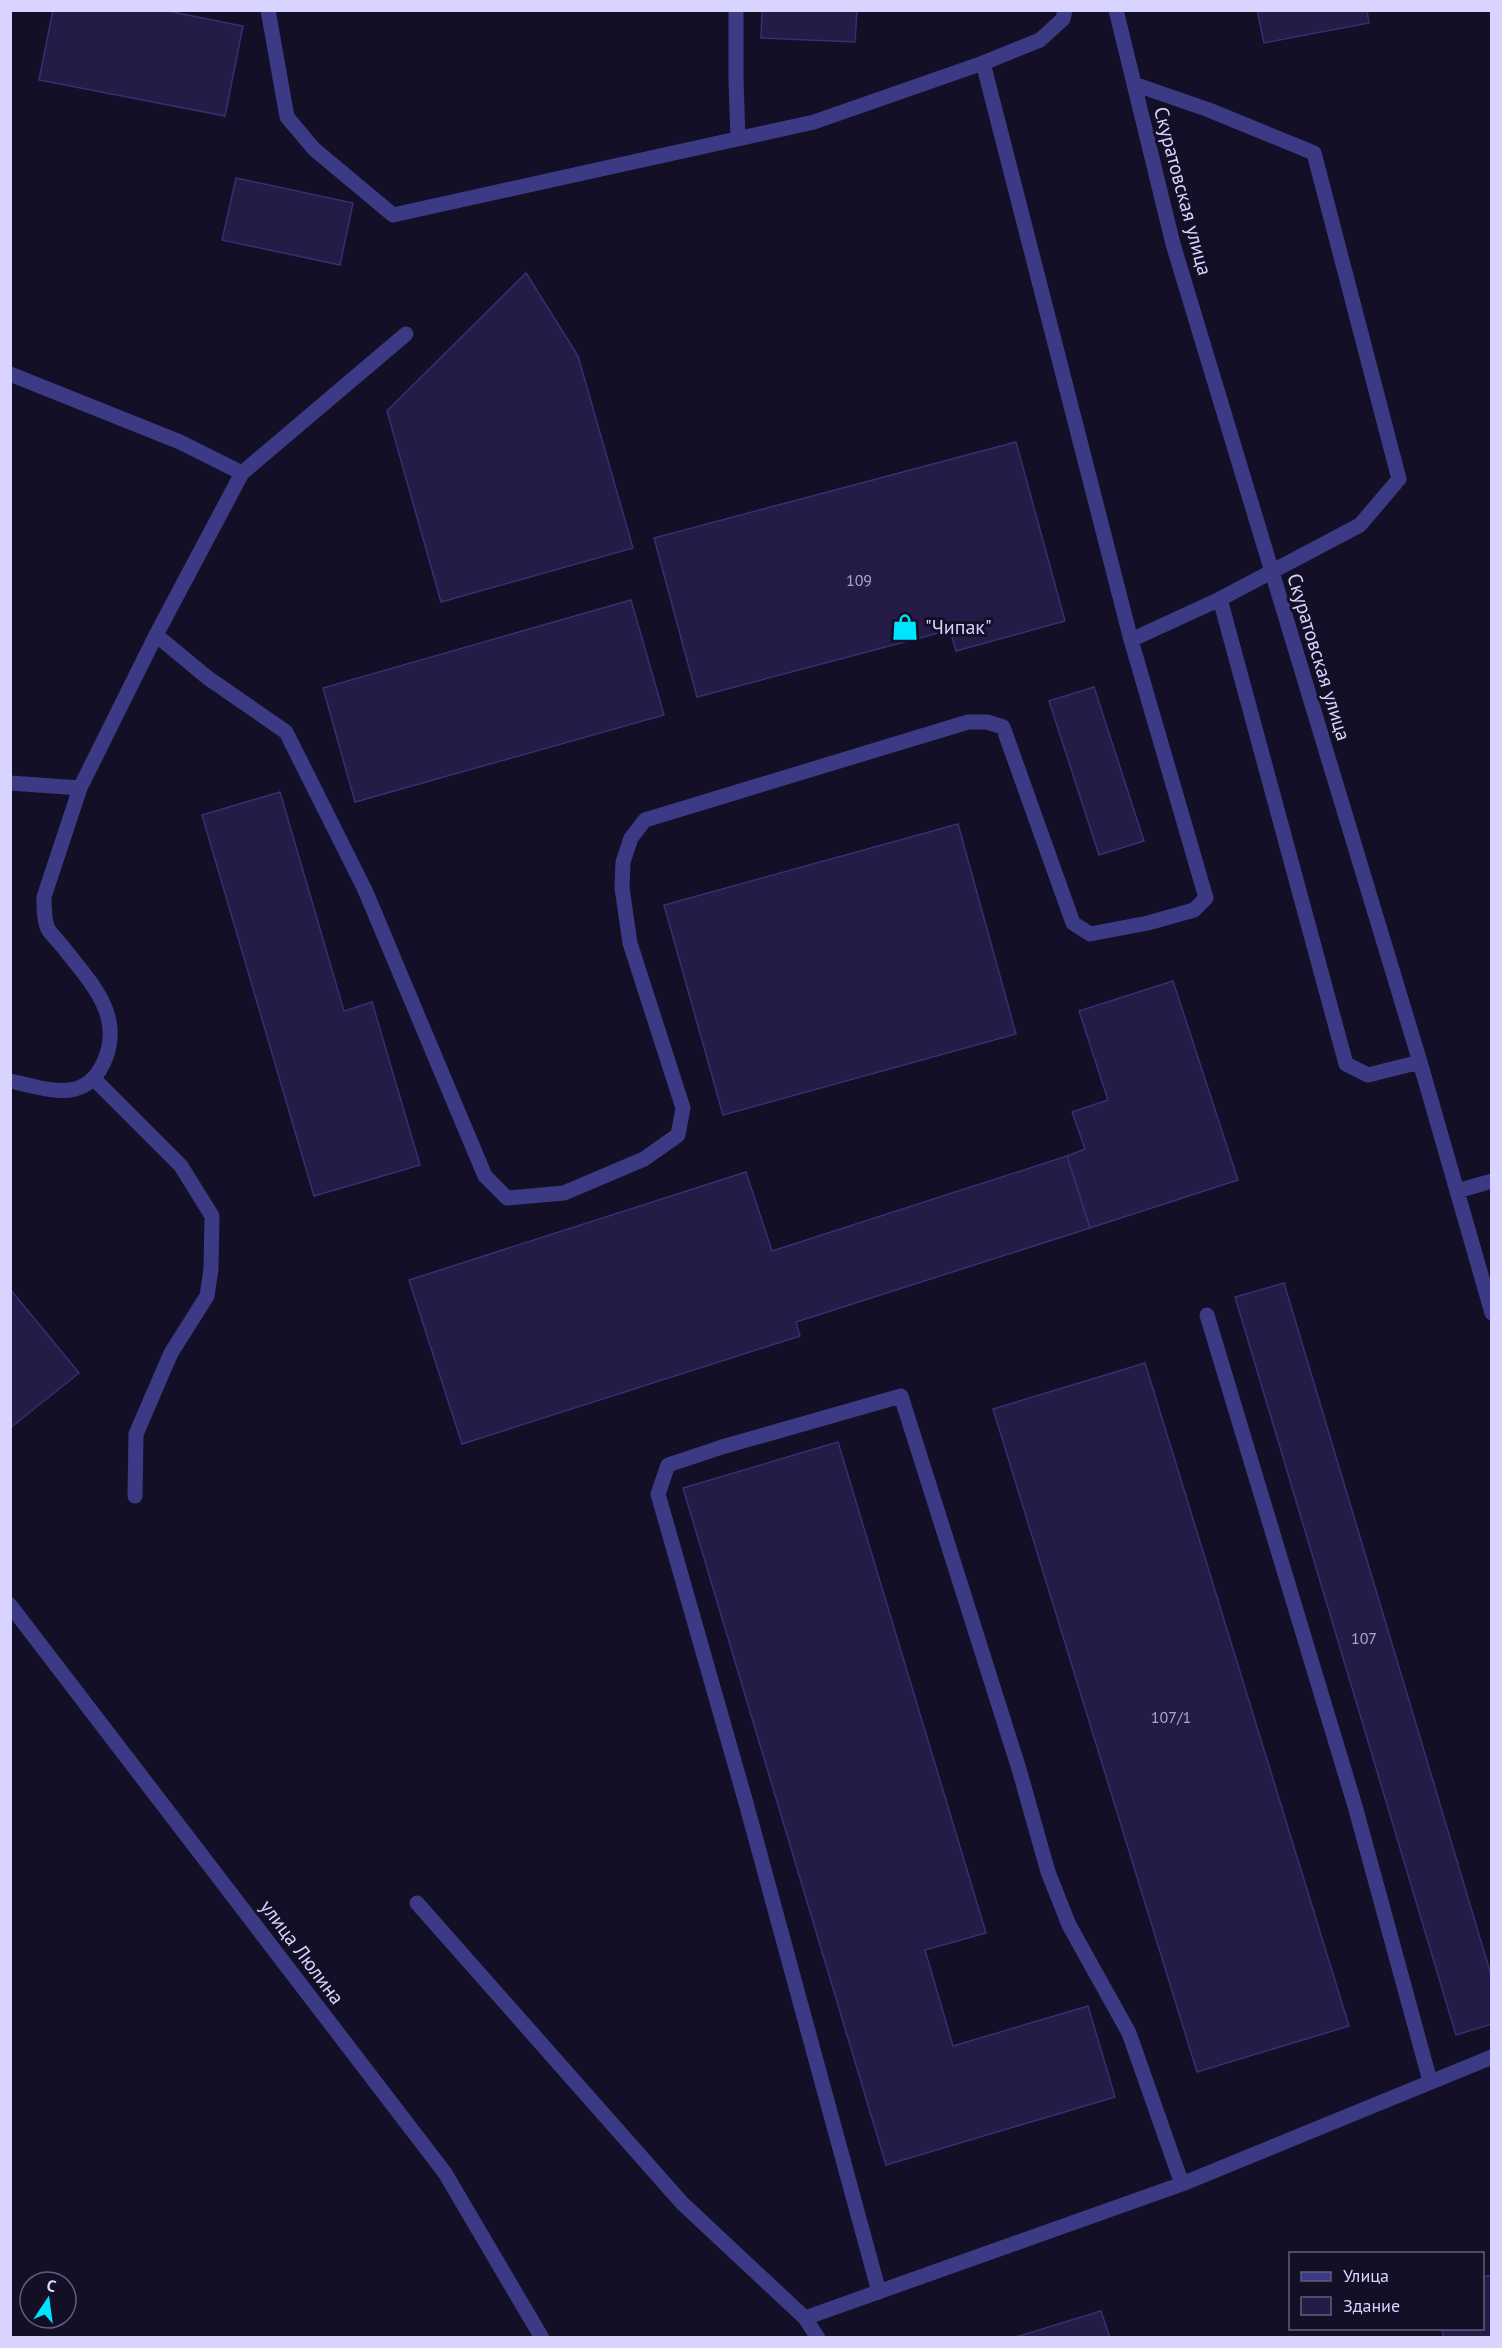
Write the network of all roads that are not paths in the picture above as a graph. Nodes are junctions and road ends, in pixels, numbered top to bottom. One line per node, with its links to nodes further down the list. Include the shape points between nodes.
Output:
1 (268, 10): 7 (street, via 287,117 314,149 393,215)
2 (736, 10): 7 (street)
3 (1065, 10): 5 (street, via 1063,19 1040,40)
4 (1116, 10): 6 (street, Скуратовская улица)
5 (983, 63): 7 (street, via 814,122); 14 (street)
6 (1134, 84): 11 (street, Скуратовская улица, via 1173,244); 11 (street, via 1314,153 1399,479 1360,525)
7 (738, 139)
8 (406, 334): 10 (street)
9 (10, 374): 10 (street, via 180,442)
10 (242, 473): 13 (street)
11 (1272, 571): 12 (street); 17 (street, Скуратовская улица)
12 (1220, 599): 14 (street); 17 (street, via 1346,1064 1368,1075)
13 (156, 635): 14 (street, via 208,678 286,732 365,890 485,1176 507,1198 564,1193 644,1159 678,1135 683,1108 630,943 622,888 623,862 631,838 645,820 968,722 987,722 1003,728 1073,923 1090,934 1194,910 1206,898); 16 (street)
14 (1131, 640)
15 (10, 783): 16 (street)
16 (81, 788): 18 (street, via 44,897 44,911 48,929 102,999 110,1017 111,1043)
17 (1420, 1062): 21 (street, Скуратовская улица)
18 (94, 1079): 19 (street, via 67,1092); 24 (street, via 181,1166 212,1216 207,1296 171,1353 136,1434)
19 (10, 1082)
20 (1491, 1181): 21 (street)
21 (1457, 1191): 22 (street, Скуратовская улица)
22 (1491, 1313)
23 (1207, 1315): 28 (street, via 1355,1806)
24 (135, 1496)
25 (10, 1605): 32 (street, улица Люлина, via 445,2173)
26 (417, 1903): 31 (street, via 682,2203)
27 (1491, 2057): 28 (street)
28 (1430, 2081): 29 (street)
29 (1182, 2184): 30 (street); 30 (street, via 1129,2033 1069,1925 1048,1872 901,1396 668,1465 658,1494)
30 (879, 2292): 31 (street)
31 (805, 2318): 33 (street)
32 (542, 2337)
33 (818, 2337)

